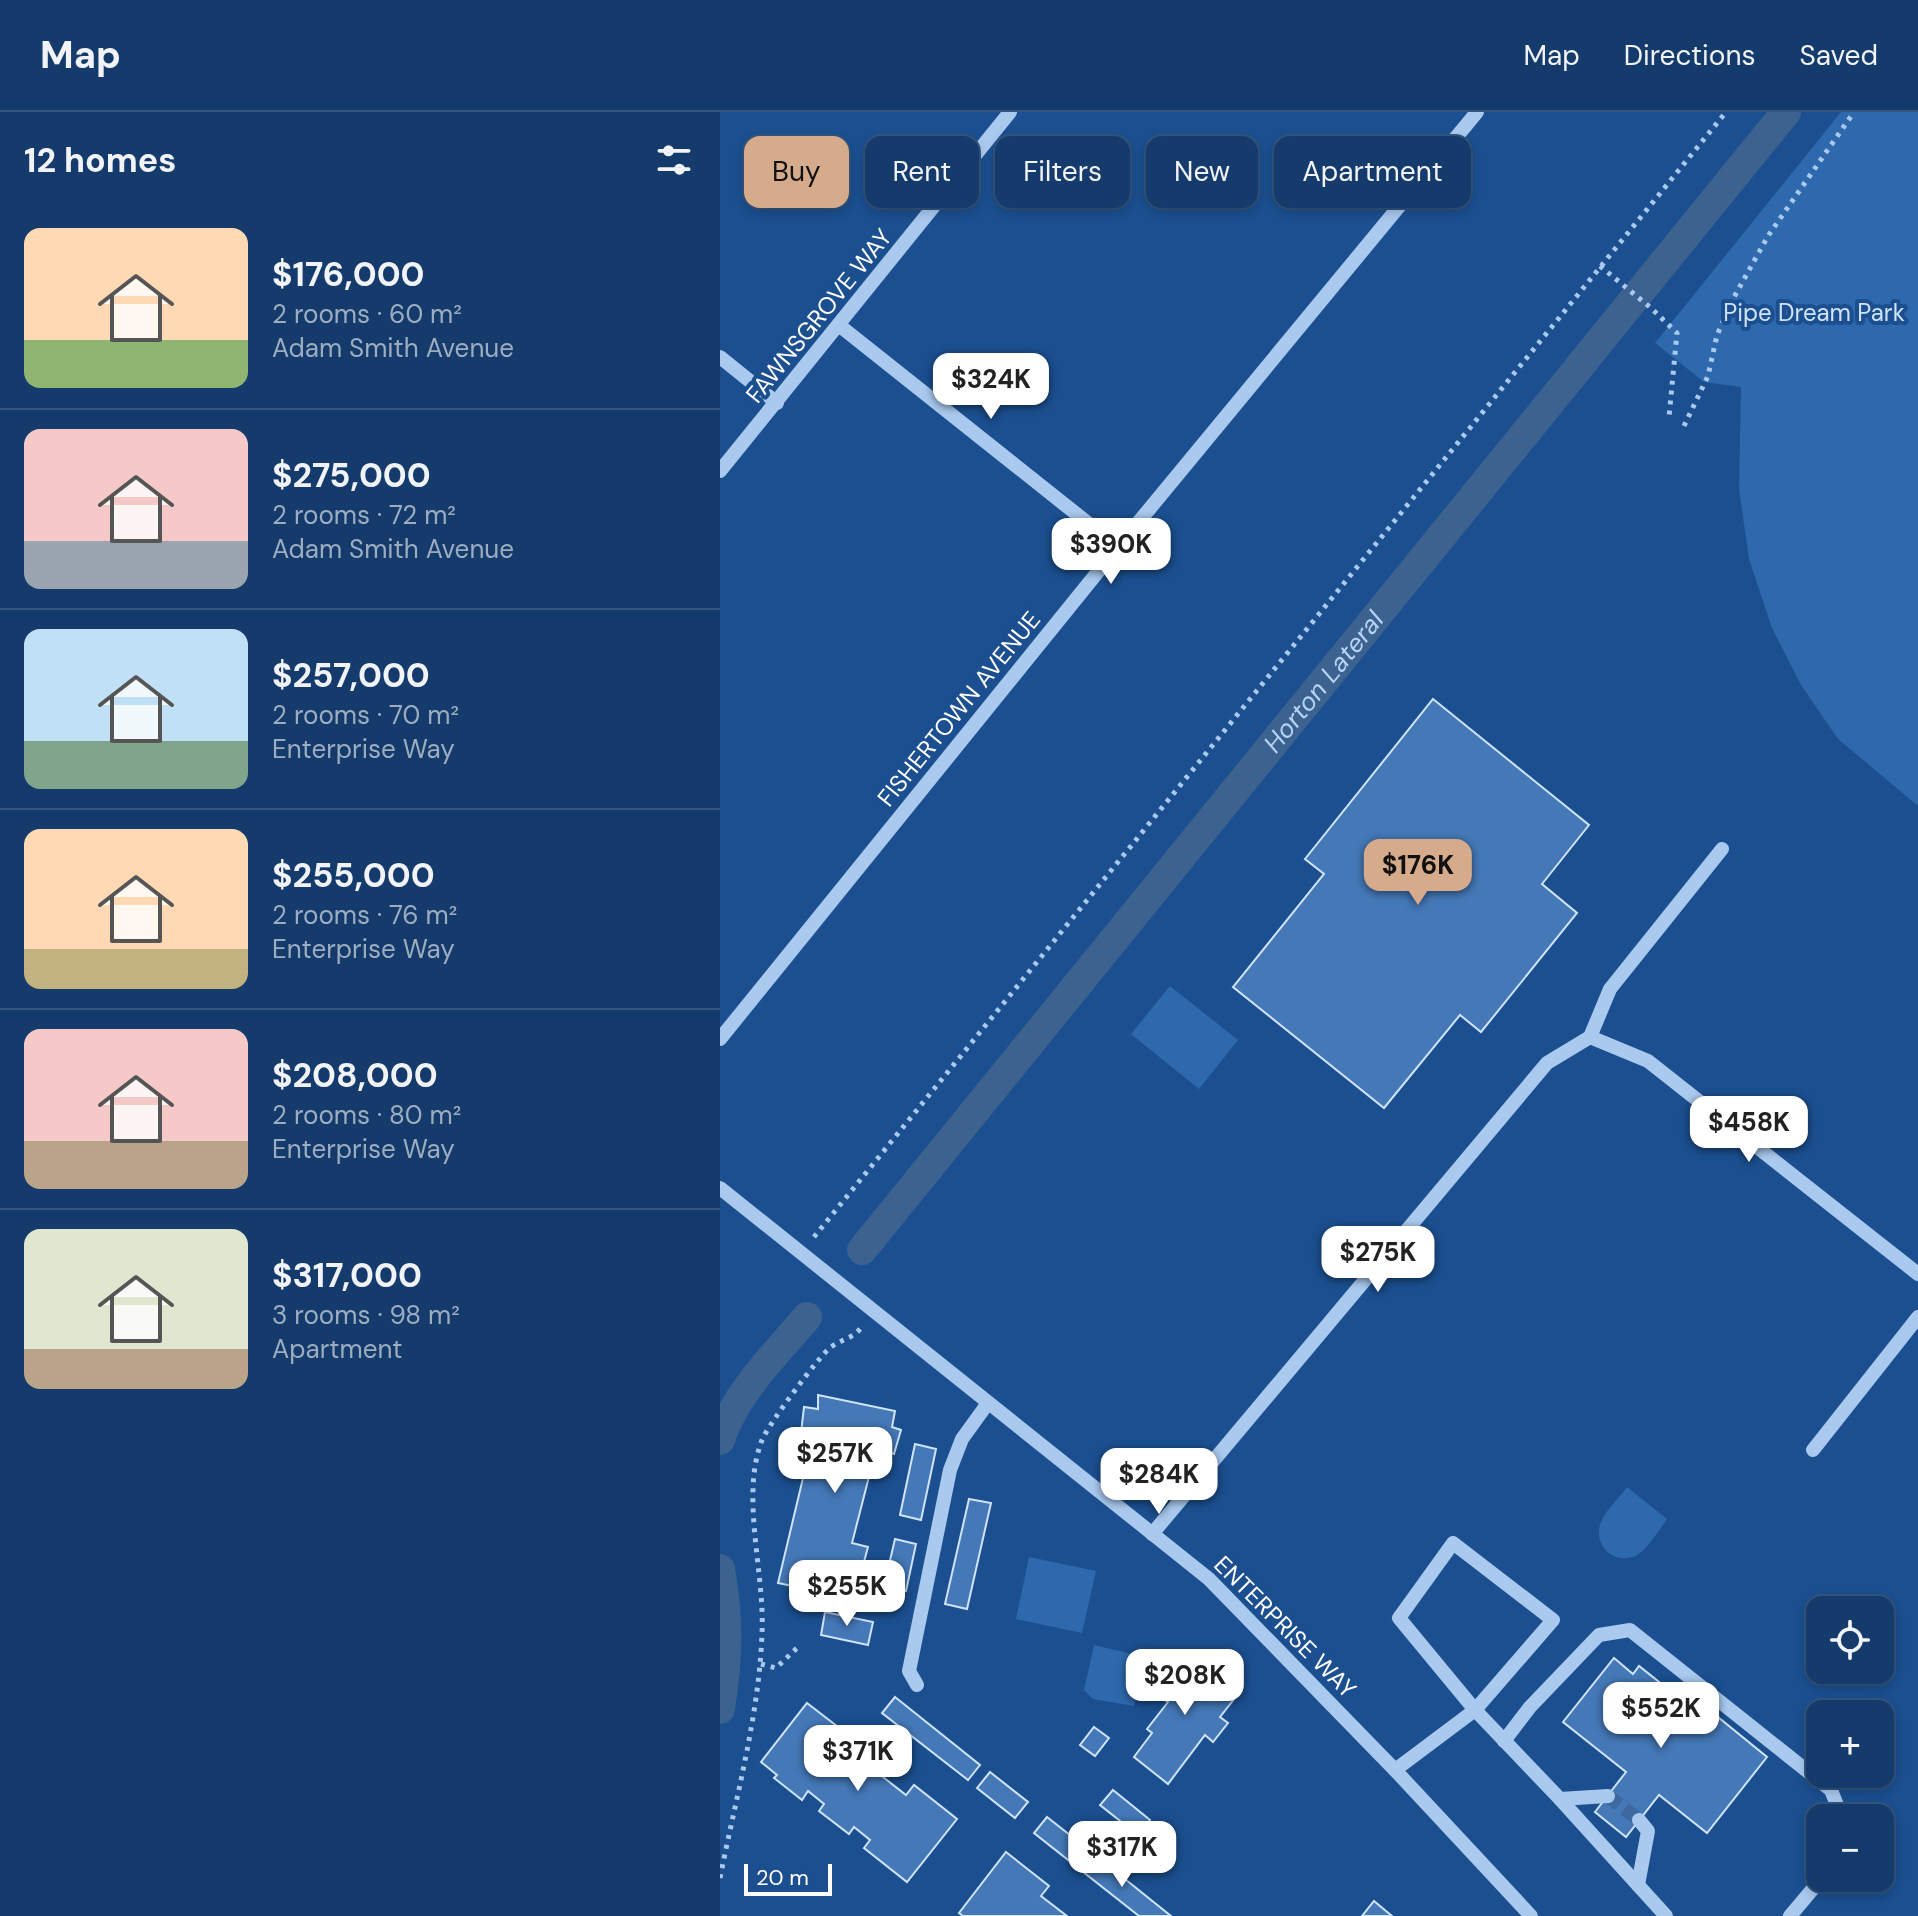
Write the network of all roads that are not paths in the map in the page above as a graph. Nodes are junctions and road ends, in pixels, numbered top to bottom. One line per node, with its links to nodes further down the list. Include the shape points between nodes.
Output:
1 (1477, 112): 7 (street, FISHERTOWN AVENUE)
2 (1004, 114): 3 (street, FAWNSGROVE WAY)
3 (840, 326): 5 (street, FAWNSGROVE WAY); 7 (street)
4 (720, 357): 5 (street)
5 (777, 403): 6 (street, FAWNSGROVE WAY)
6 (720, 471)
7 (1118, 547): 10 (street, FISHERTOWN AVENUE)
8 (1722, 849): 9 (street, via 1610,989)
9 (1590, 1037): 12 (street, via 1648,1061); 16 (street, via 1547,1063)
10 (720, 1039)
11 (720, 1188): 14 (street, ENTERPRISE WAY)
12 (1918, 1274)
13 (1918, 1317): 15 (street)
14 (988, 1403): 16 (street, ENTERPRISE WAY); 17 (street, via 962,1439 950,1470 909,1671)
15 (1813, 1450)
16 (1152, 1534): 20 (street, ENTERPRISE WAY, via 1209,1579)
17 (917, 1685)
18 (1475, 1710): 18 (street, via 1399,1618 1453,1543 1553,1620); 19 (street); 20 (street)
19 (1504, 1741): 22 (street); 23 (street, via 1599,1635 1630,1630 1831,1790)
20 (1395, 1770): 27 (street, ENTERPRISE WAY)
21 (1608, 1796): 22 (street)
22 (1560, 1799): 25 (street)
23 (1836, 1804)
24 (1639, 1820): 25 (street, via 1648,1831)
25 (1638, 1885): 28 (street)
26 (1810, 1892): 29 (street)
27 (1531, 1916)
28 (1666, 1916)
29 (1790, 1916)

